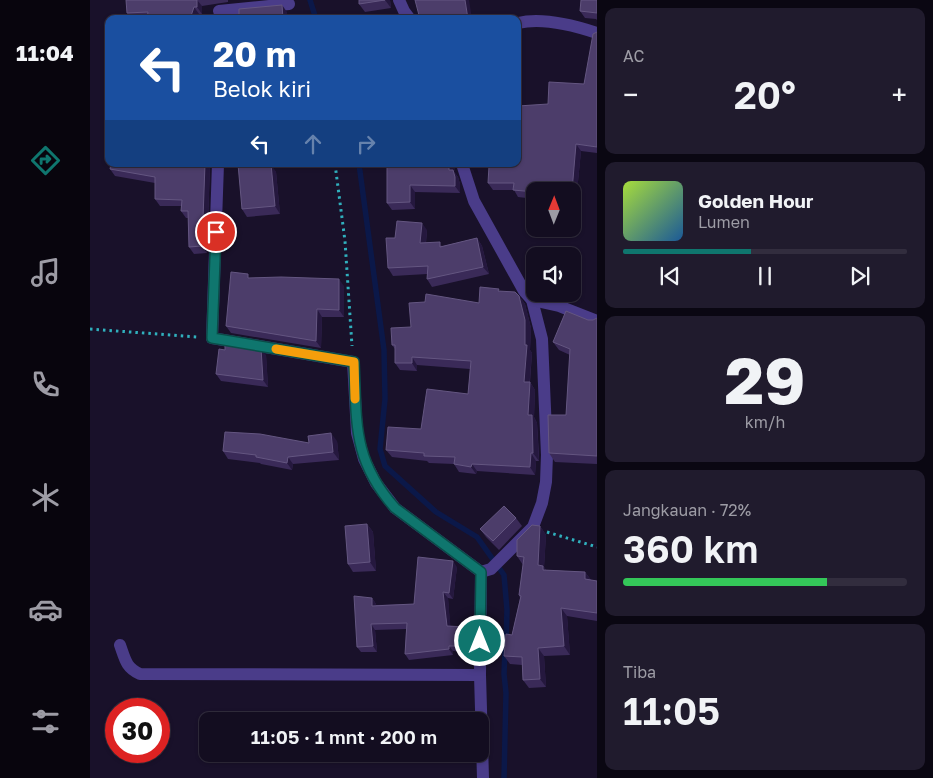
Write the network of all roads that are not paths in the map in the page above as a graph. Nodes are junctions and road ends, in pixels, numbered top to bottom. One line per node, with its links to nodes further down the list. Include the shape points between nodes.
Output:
1 (399, 0): 4 (street)
2 (289, 4): 3 (street)
3 (219, 10)
4 (407, 15)
5 (521, 23): 6 (street, via 543,22)
6 (597, 32)
7 (218, 167): 13 (street, via 212,338 354,362 357,433 364,459 376,483 395,508)
8 (463, 167): 9 (street, via 474,201)
9 (526, 293)
10 (533, 302): 13 (street, via 542,339 546,482 533,527)
11 (543, 302): 12 (street)
12 (597, 321)
13 (486, 570): 15 (street)
14 (120, 645): 15 (street, via 127,666 140,674)
15 (480, 676): 16 (street)
16 (483, 778)

